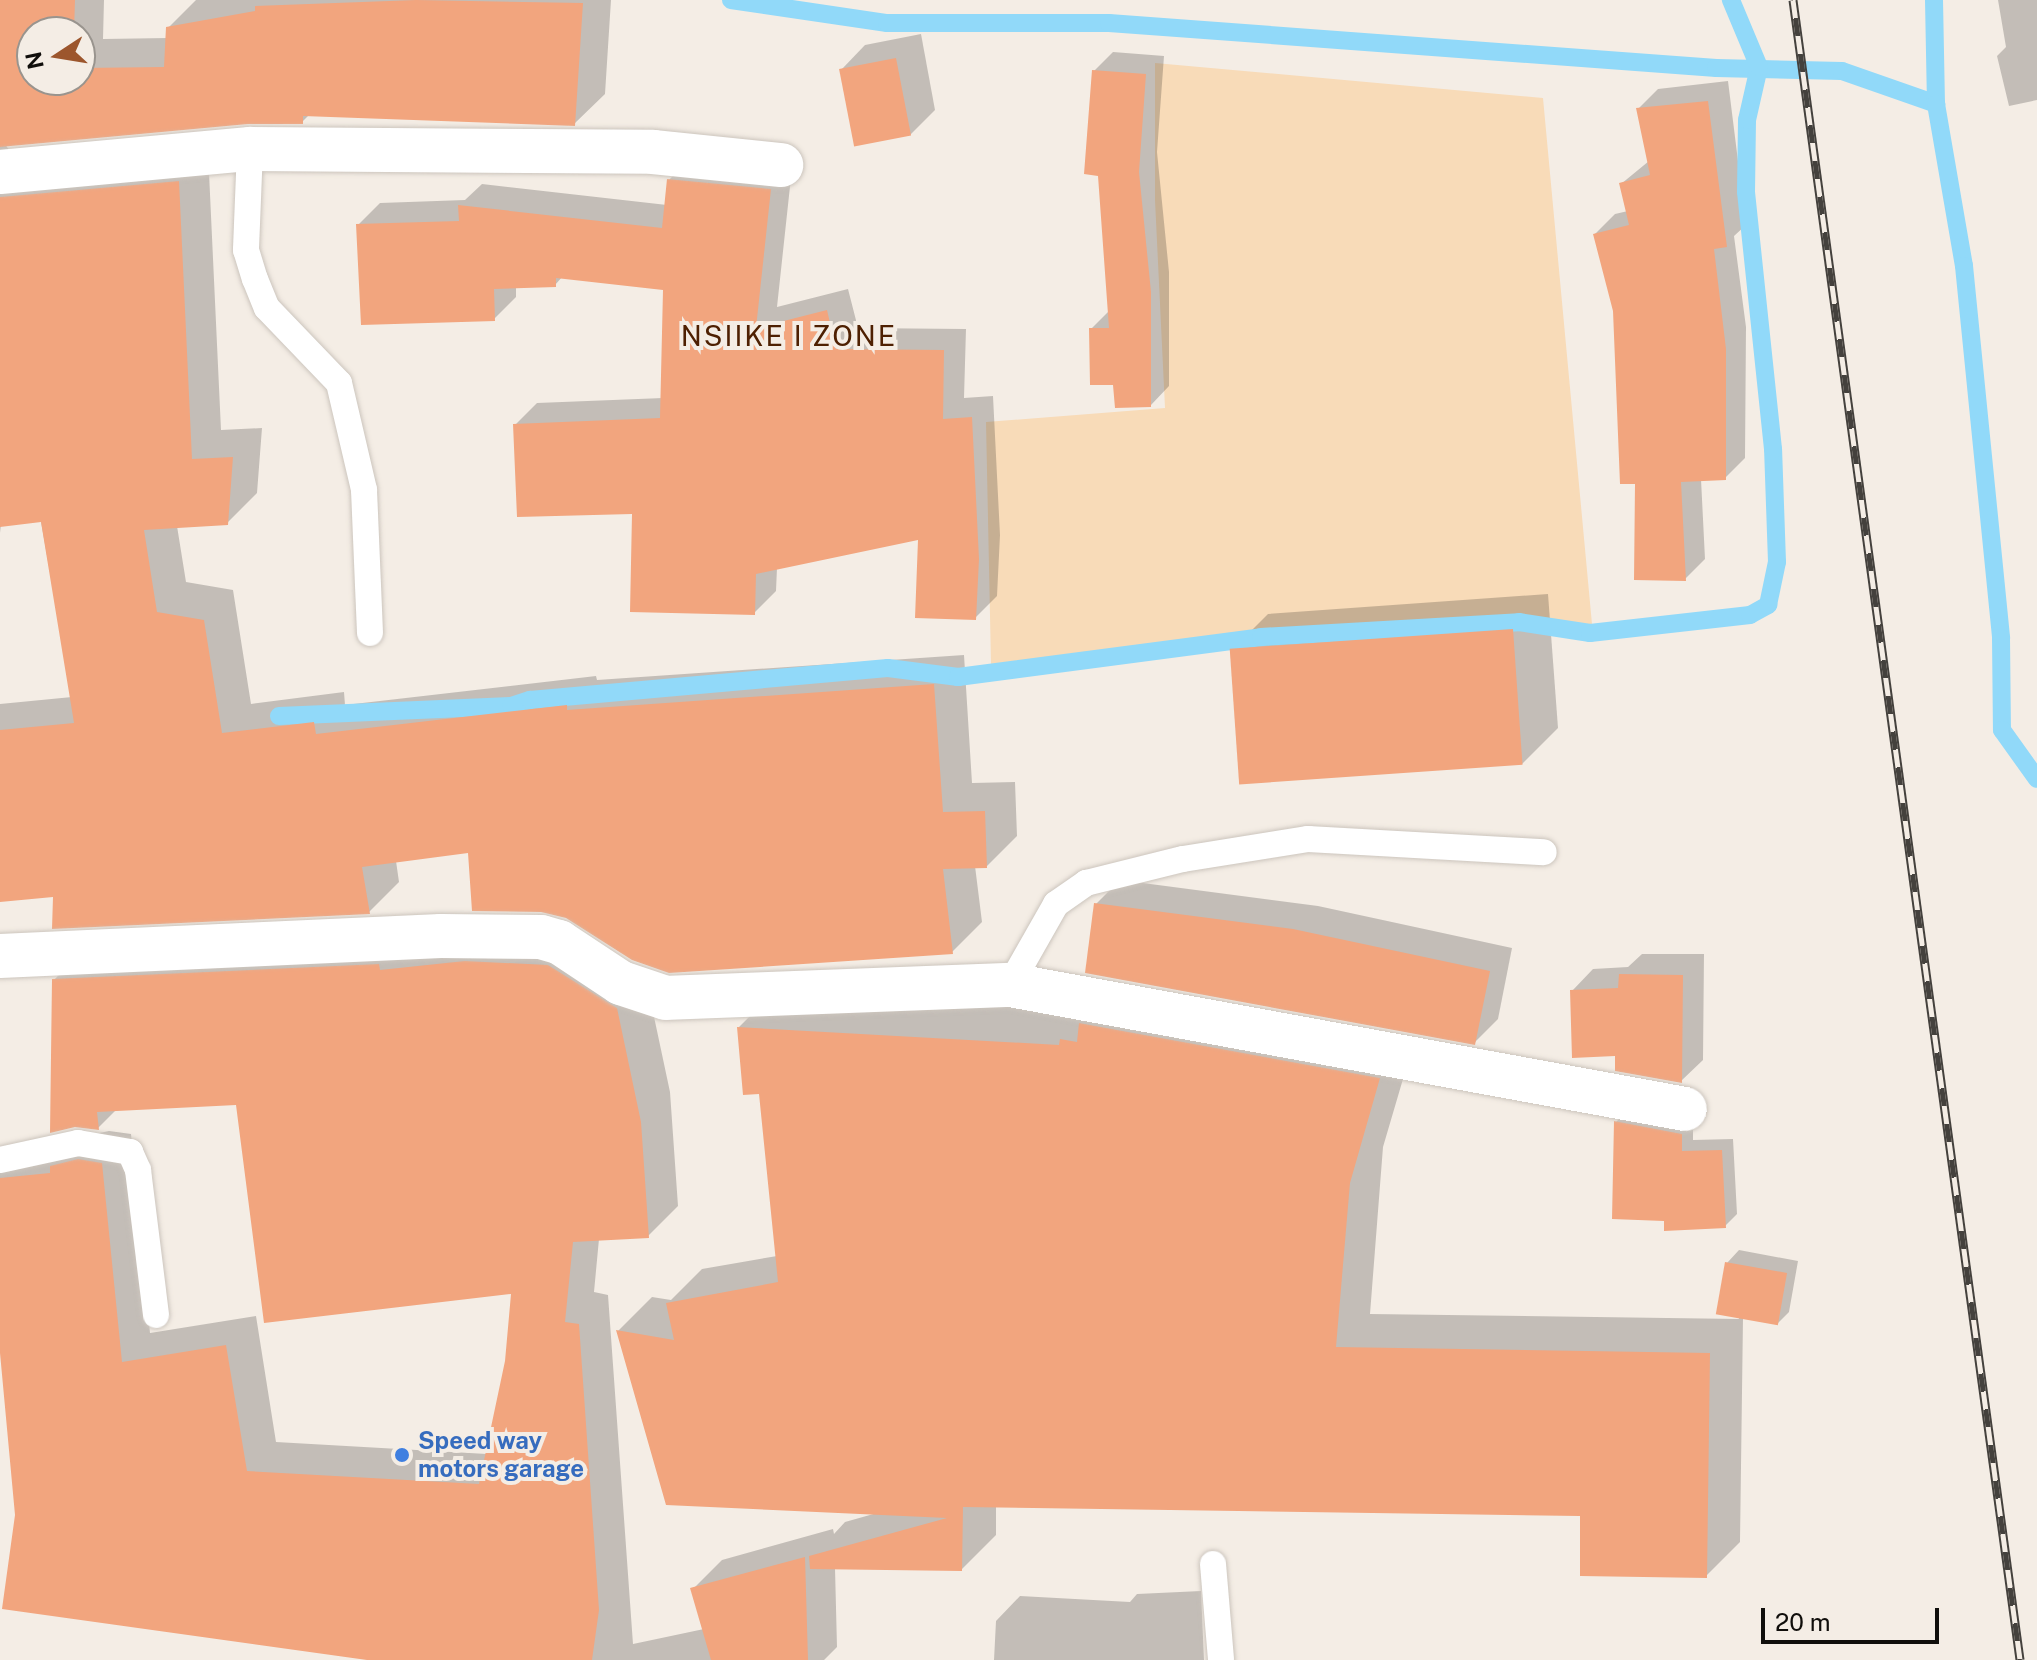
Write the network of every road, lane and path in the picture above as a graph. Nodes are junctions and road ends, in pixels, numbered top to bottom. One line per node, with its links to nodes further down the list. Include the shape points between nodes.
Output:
1 (250, 149): 2 (street, via 653,152); 3 (street); 4 (lane, via 246,250 255,279 267,308 339,383 364,490)
2 (781, 165)
3 (0, 172)
4 (370, 633)
5 (1544, 852): 7 (lane, via 1308,839 1183,859 1086,883 1056,904)
6 (0, 956): 7 (street, via 441,936 541,937 559,942 621,983 666,998)
7 (1010, 985): 8 (street)
8 (1685, 1109)
9 (0, 1160): 10 (lane, via 78,1143 130,1152 138,1170)
10 (156, 1315)
11 (1213, 1564): 12 (lane)
12 (1221, 1660)

